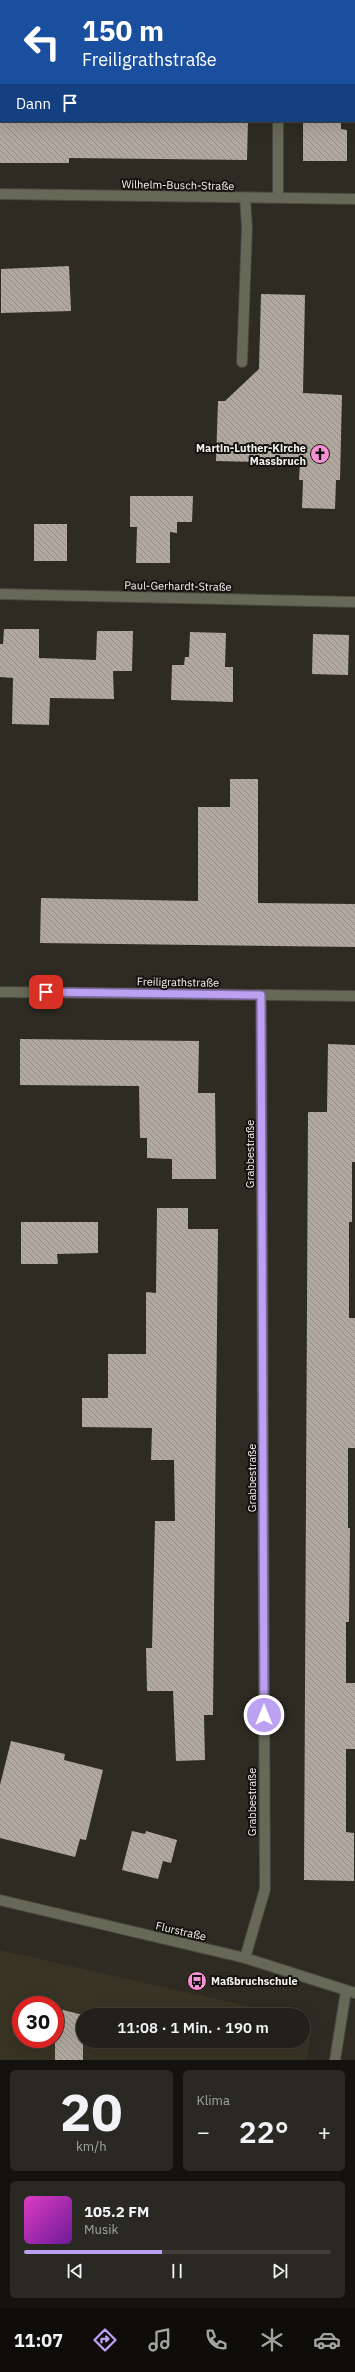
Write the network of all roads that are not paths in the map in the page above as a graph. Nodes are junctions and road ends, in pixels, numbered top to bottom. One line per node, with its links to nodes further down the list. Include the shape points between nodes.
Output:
1 (278, 122): 3 (street)
2 (0, 194): 4 (street, Wilhelm-Busch-Straße)
3 (278, 197): 4 (street, Wilhelm-Busch-Straße); 5 (street, Wilhelm-Busch-Straße)
4 (245, 198): 6 (street)
5 (355, 199)
6 (242, 362)
7 (0, 594): 8 (street, Paul-Gerhardt-Straße)
8 (355, 602)
9 (0, 992): 10 (street, Freiligrathstraße)
10 (261, 995): 11 (street, Freiligrathstraße); 13 (street, Grabbestraße, via 265,1889)
11 (355, 996)
12 (0, 1900): 13 (street, Flurstraße)
13 (245, 1958): 14 (street, Flurstraße)
14 (350, 1992): 15 (street)
15 (335, 2060)

